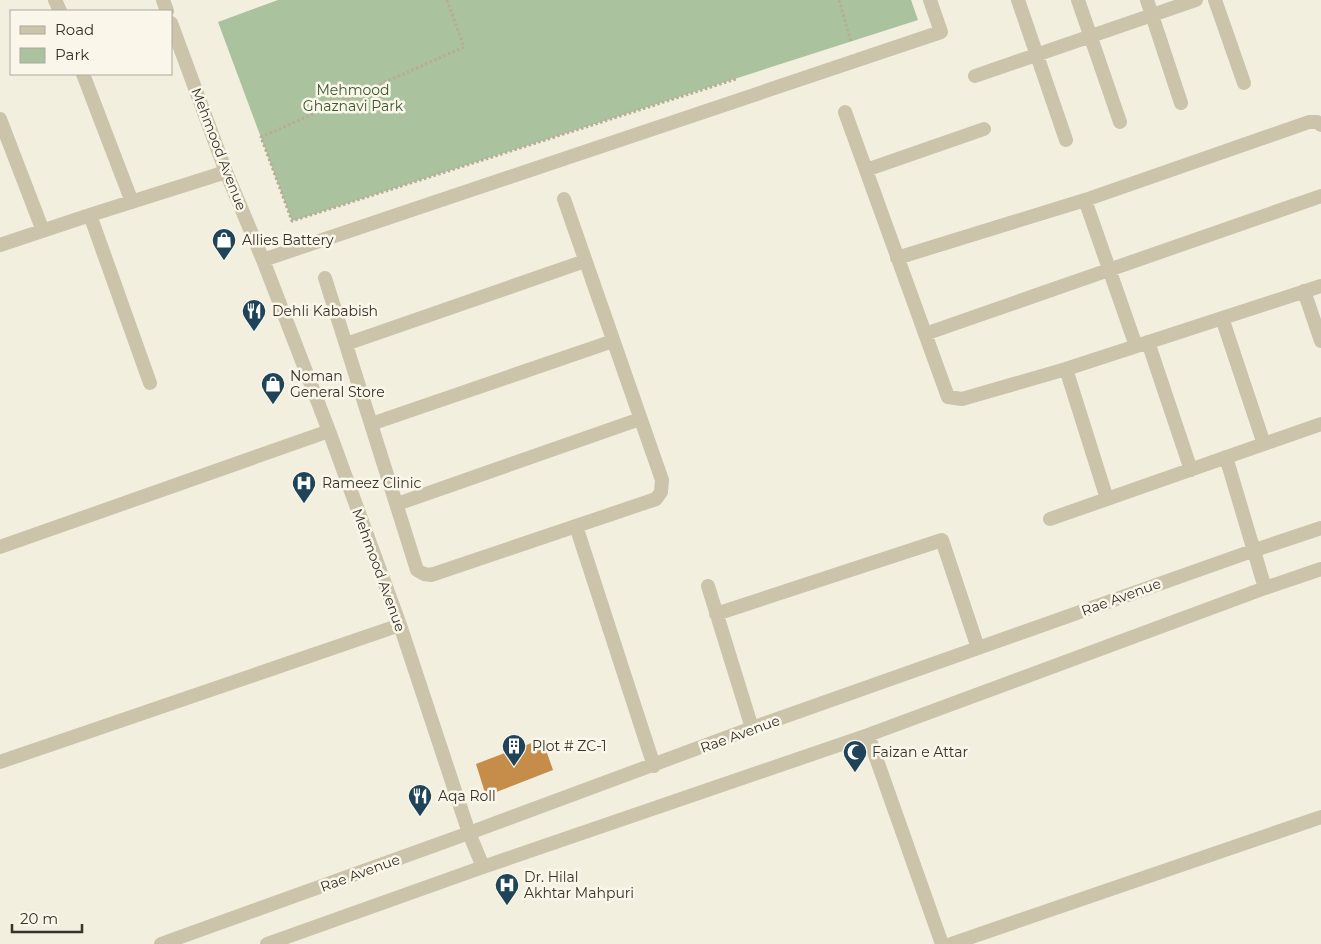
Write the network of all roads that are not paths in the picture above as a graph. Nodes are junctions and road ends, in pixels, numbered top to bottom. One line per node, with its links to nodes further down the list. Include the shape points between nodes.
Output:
1 (930, 0): 31 (street, via 942,32)
2 (1018, 0): 10 (street)
3 (1078, 0): 9 (street)
4 (1147, 0): 7 (street)
5 (1196, 0): 7 (street)
6 (1215, 0): 13 (street)
7 (1152, 15): 9 (street); 14 (street)
8 (172, 26): 22 (street, Mehmood Avenue)
9 (1090, 36): 10 (street); 17 (street)
10 (1037, 54): 12 (street); 20 (street)
11 (83, 75): 26 (street)
12 (975, 76)
13 (1244, 83)
14 (1181, 103)
15 (845, 112): 21 (street)
16 (0, 119): 28 (street)
17 (1120, 122)
18 (1321, 125): 25 (street, via 1309,122)
19 (984, 129): 21 (street)
20 (1066, 140)
21 (866, 170): 30 (street)
22 (226, 172): 26 (street); 31 (street, Mehmood Avenue)
23 (1321, 196): 33 (street)
24 (564, 199): 32 (street)
25 (1085, 200): 30 (street); 33 (street)
26 (132, 202): 27 (street)
27 (90, 215): 28 (street); 44 (street)
28 (43, 231): 29 (street)
29 (0, 245)
30 (897, 258): 38 (street)
31 (264, 260): 48 (street, Mehmood Avenue)
32 (585, 261): 40 (street); 41 (street)
33 (1110, 270): 38 (street); 42 (street)
34 (325, 278): 41 (street)
35 (1321, 286): 36 (street)
36 (1304, 291): 37 (street); 39 (street)
37 (1222, 318): 42 (street); 49 (street)
38 (925, 334): 43 (street, via 948,397 962,399)
39 (1321, 340)
40 (613, 341): 45 (street); 46 (street)
41 (346, 344): 46 (street)
42 (1142, 344): 43 (street); 51 (street)
43 (1066, 369): 52 (street)
44 (150, 382)
45 (640, 419): 53 (street); 55 (street, via 662,480 661,492 656,499)
46 (371, 424): 53 (street)
47 (1321, 424): 49 (street)
48 (328, 431): 57 (street); 63 (street, Mehmood Avenue)
49 (1264, 444): 50 (street)
50 (1226, 457): 51 (street); 58 (street)
51 (1192, 470): 52 (street)
52 (1107, 499): 54 (street)
53 (397, 504): 55 (street, via 417,570 431,575)
54 (1050, 519)
55 (576, 526): 68 (street)
56 (1321, 528): 58 (street, Rae Avenue)
57 (0, 547)
58 (1255, 550): 61 (street); 64 (street, Rae Avenue)
59 (1321, 569): 61 (street)
60 (708, 586): 62 (street)
61 (1265, 588): 66 (street)
62 (716, 614): 64 (street, via 942,540); 65 (street)
63 (400, 625): 67 (street); 70 (street, Mehmood Avenue)
64 (978, 648): 65 (street, Rae Avenue)
65 (752, 728): 68 (street, Rae Avenue)
66 (868, 735): 71 (street); 74 (street)
67 (0, 762)
68 (654, 766): 70 (street, Rae Avenue)
69 (1321, 817): 75 (street)
70 (469, 833): 71 (street, Mehmood Avenue); 72 (street, Rae Avenue)
71 (483, 867): 73 (street)
72 (161, 944)
73 (267, 944)
74 (942, 944)
75 (951, 944)

